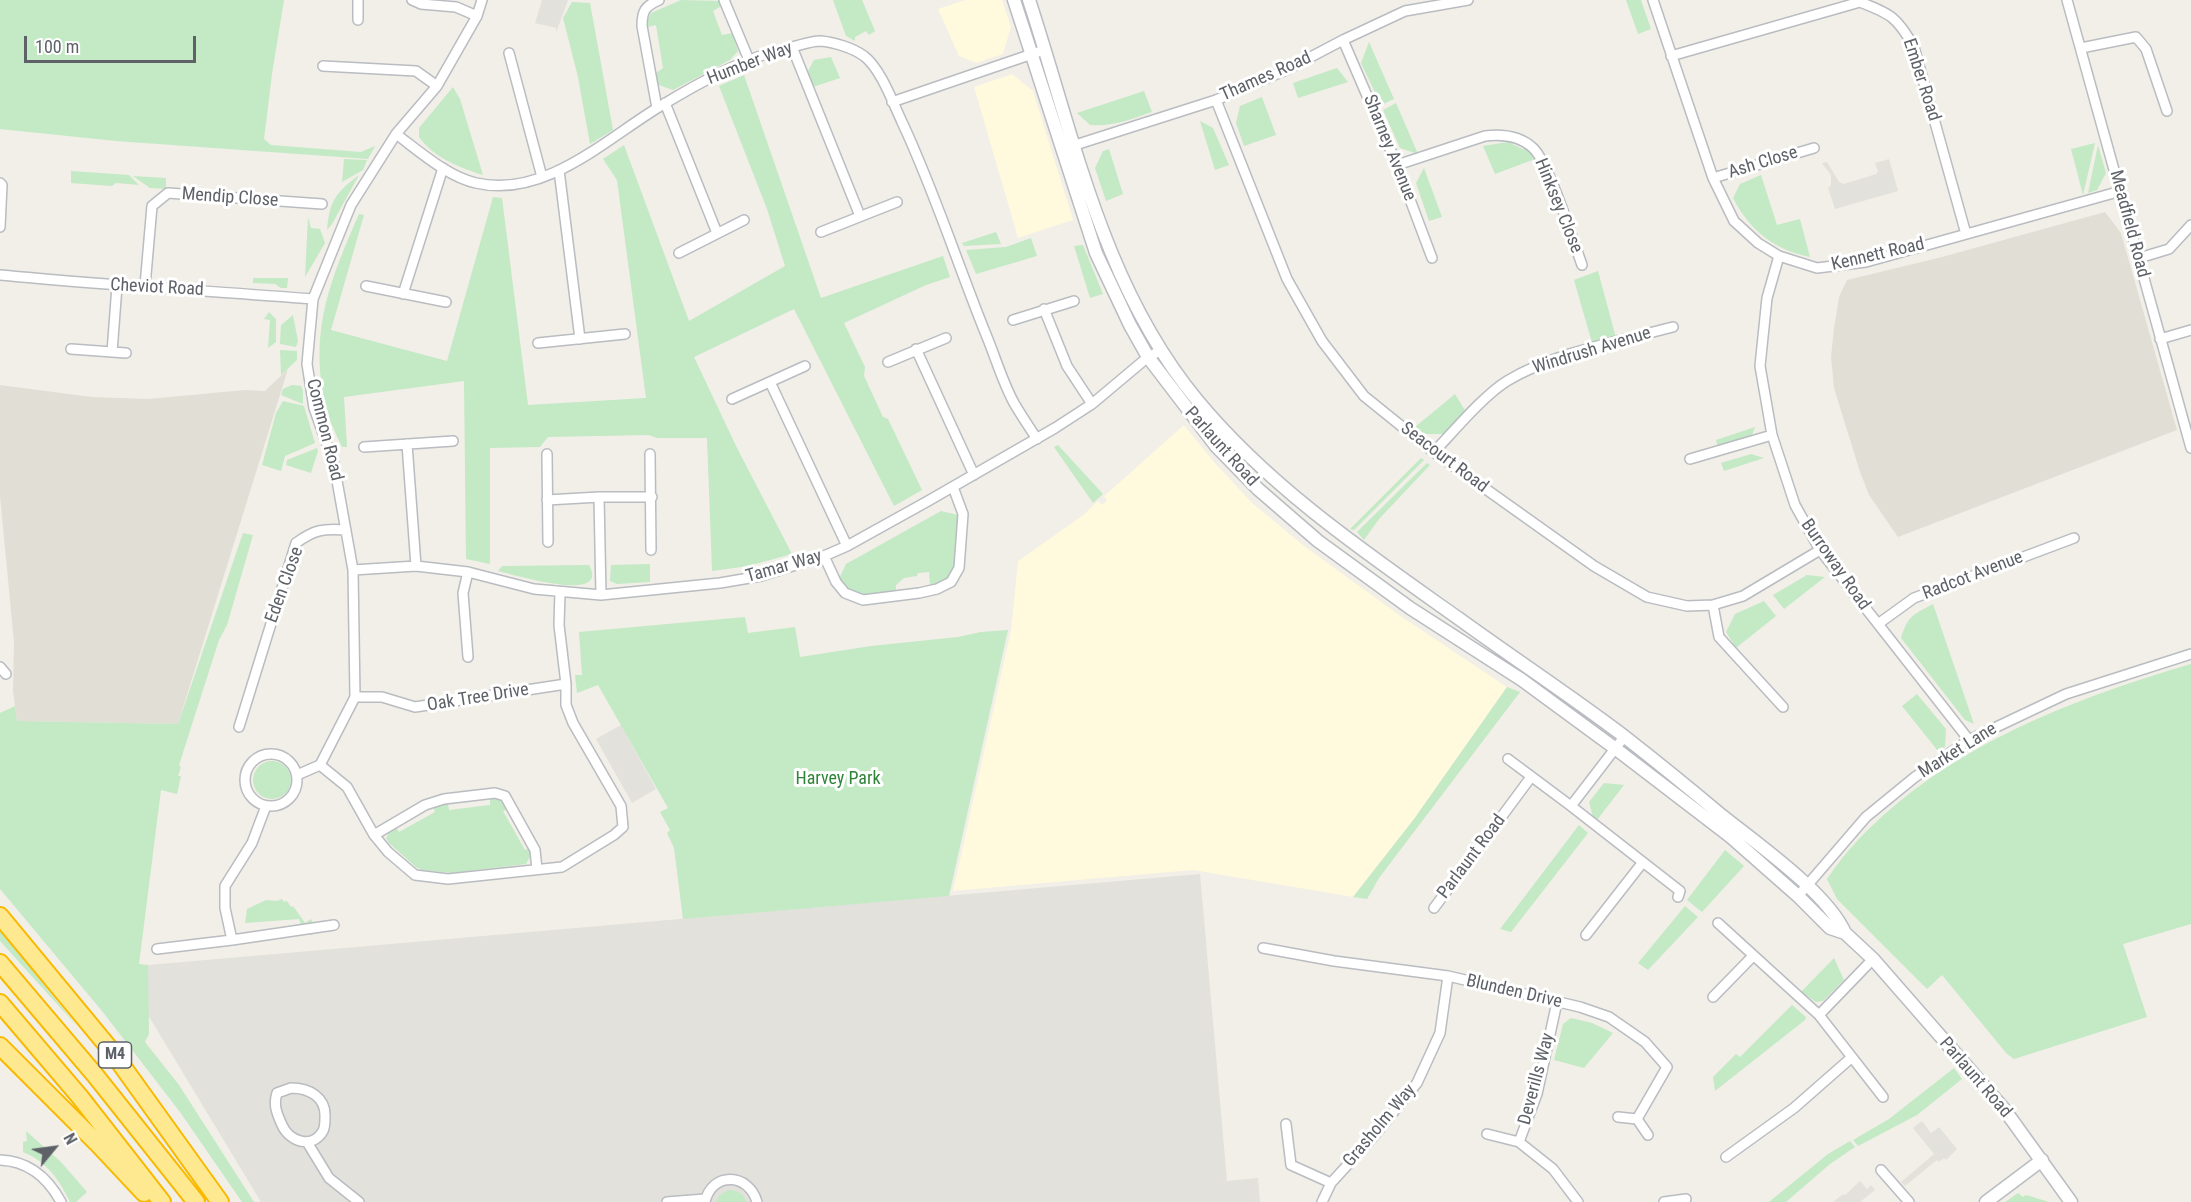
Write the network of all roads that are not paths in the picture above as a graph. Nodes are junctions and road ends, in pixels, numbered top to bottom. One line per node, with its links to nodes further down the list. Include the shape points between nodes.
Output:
1 (358, 0): 12 (street)
2 (412, 0): 11 (street, via 456,7)
3 (482, 0): 11 (street, Common Road)
4 (659, 0): 25 (street, via 648,5 642,14 642,26)
5 (724, 0): 20 (street)
6 (1014, 0): 18 (street, Parlaunt Road)
7 (1029, 0): 16 (street, Parlaunt Road)
8 (1468, 0): 13 (street, Thames Road, via 1406,11)
9 (1653, 0): 19 (street, Kennett Road)
10 (2067, 0): 15 (street, Meadfield Road)
11 (477, 16): 22 (street, Common Road)
12 (358, 20)
13 (1343, 40): 23 (street, Thames Road); 31 (street, Sharney Avenue)
14 (792, 47): 20 (street, Humber Way); 24 (street, Humber Way, via 819,41 844,46 865,57); 40 (street)
15 (2081, 48): 26 (street, via 2136,37 2146,50); 37 (street, Meadfield Road)
16 (1045, 50): 18 (street); 28 (street, Parlaunt Road)
17 (509, 54): 34 (street)
18 (1031, 54): 24 (street); 30 (street, Parlaunt Road)
19 (1671, 56): 35 (street, Kennett Road); 46 (street, Ember Road, via 1860,2 1887,12 1904,29 1914,47)
20 (749, 60): 25 (street, Humber Way)
21 (323, 66): 22 (street, via 416,71)
22 (437, 86): 27 (street, Common Road)
23 (1216, 100): 28 (street, Thames Road); 87 (street, Seacourt Road, via 1287,279 1322,341 1364,396)
24 (892, 102): 82 (street, Humber Way, via 923,166 1014,402)
25 (661, 105): 33 (street, Humber Way); 45 (street)
26 (2167, 111)
27 (396, 134): 32 (street, Humber Way); 57 (street, Common Road, via 351,205)
28 (1074, 146): 30 (street, Thames Road); 71 (street, Parlaunt Road, via 1113,260)
29 (1814, 148): 35 (street, Ash Close)
30 (1061, 149): 74 (street, Parlaunt Road, via 1096,253)
31 (1397, 165): 49 (street, Sharney Avenue); 51 (street, Hinksey Close, via 1485,136 1519,138 1534,149 1545,165)
32 (443, 168): 34 (street, Humber Way, via 475,183 508,186); 56 (street)
33 (559, 170): 34 (street, Humber Way); 66 (street)
34 (542, 177)
35 (1713, 178): 48 (street, Kennett Road, via 1734,221)
36 (0, 183): 43 (street)
37 (2121, 191): 46 (street, Kennett Road); 50 (street, Meadfield Road)
38 (897, 202): 40 (street)
39 (322, 204): 54 (street, Mendip Close, via 168,193 152,206)
40 (860, 216): 44 (street)
41 (744, 220): 45 (street)
42 (2191, 225): 50 (street, via 2169,249)
43 (0, 227)
44 (821, 232)
45 (717, 233): 47 (street)
46 (1966, 234): 48 (street, Kennett Road, via 1866,262 1817,268)
47 (679, 253)
48 (1779, 256): 81 (street, Burroway Road, via 1767,298 1760,366)
49 (1432, 258)
50 (2139, 258): 67 (street, Meadfield Road)
51 (1582, 265)
52 (0, 275): 53 (street, Cheviot Road)
53 (117, 286): 54 (street, Cheviot Road); 72 (street)
54 (145, 286): 57 (street, Cheviot Road)
55 (366, 286): 56 (street)
56 (404, 294): 59 (street)
57 (313, 299): 96 (street, Common Road, via 307,364 314,408 334,464)
58 (1074, 301): 60 (street)
59 (446, 302)
60 (1044, 309): 61 (street); 79 (street, via 1067,366)
61 (1013, 320)
62 (1673, 327): 87 (street, Windrush Avenue, via 1545,362 1505,382)
63 (2191, 330): 67 (street)
64 (625, 334): 66 (street)
65 (946, 338): 70 (street)
66 (580, 339): 68 (street)
67 (2160, 339): 80 (street, Meadfield Road)
68 (538, 344)
69 (71, 349): 72 (street)
70 (916, 349): 75 (street); 91 (street)
71 (1160, 351): 74 (street, Tamar Way); 116 (street, Parlaunt Road, via 1227,434 1345,537)
72 (112, 352): 73 (street)
73 (126, 353)
74 (1148, 357): 79 (street, Tamar Way); 118 (street, Parlaunt Road, via 1216,446 1318,541)
75 (888, 362)
76 (805, 366): 77 (street)
77 (770, 382): 78 (street); 99 (street)
78 (732, 399)
79 (1092, 404): 82 (street, Tamar Way)
80 (2189, 433): 86 (street, Meadfield Road)
81 (1772, 435): 90 (street); 101 (street, Burroway Road, via 1795,505)
82 (1037, 439): 91 (street, Tamar Way)
83 (453, 441): 84 (street)
84 (407, 444): 85 (street); 103 (street)
85 (364, 447)
86 (2191, 448)
87 (1434, 452): 108 (street, Seacourt Road, via 1594,566 1647,597 1687,606)
88 (547, 454): 95 (street)
89 (650, 454): 94 (street)
90 (1690, 459)
91 (974, 475): 92 (street, Tamar Way)
92 (953, 487): 99 (street, Tamar Way); 102 (street, via 963,514 959,568 951,582 919,593 863,600 845,593)
93 (599, 497): 94 (street); 95 (street); 107 (street)
94 (652, 497): 100 (street)
95 (547, 500): 98 (street)
96 (346, 530): 104 (street, Common Road); 115 (street, Eden Close, via 313,531 296,543)
97 (2074, 538): 109 (street, Radcot Avenue, via 1914,598)
98 (548, 542)
99 (847, 546): 102 (street, Tamar Way)
100 (651, 550)
101 (1820, 550): 108 (street, Seacourt Road, via 1743,596); 109 (street, Burroway Road)
102 (824, 556): 107 (street, Tamar Way, via 761,576)
103 (416, 566): 104 (street, Tamar Way); 105 (street, Tamar Way)
104 (353, 570): 113 (street, Common Road)
105 (468, 572): 106 (street, Tamar Way); 111 (street, via 463,593)
106 (561, 592): 107 (street, Tamar Way); 112 (street, via 559,625)
107 (601, 595)
108 (1713, 605): 114 (street, via 1719,637)
109 (1878, 624): 117 (street, Burroway Road)
110 (2191, 654): 117 (street, Market Lane, via 2066,694)
111 (468, 657)
112 (566, 684): 113 (street, Oak Tree Drive, via 414,707 382,697); 127 (street, via 566,705 573,723 621,806 623,827 562,867)
113 (355, 697): 120 (street, Common Road)
114 (1783, 707)
115 (239, 727)
116 (1624, 737): 118 (street); 128 (street, Parlaunt Road)
117 (1969, 740): 128 (street, Market Lane, via 1915,777 1866,818)
118 (1616, 749): 124 (street); 129 (street, Parlaunt Road, via 1731,837)
119 (1508, 759): 122 (street)
120 (320, 765): 121 (street); 125 (street, via 347,787)
121 (297, 775): 123 (street, via 290,799); 123 (street, via 288,760 280,756 263,756 250,766 246,773 247,790)
122 (1531, 777): 124 (street); 131 (street, Parlaunt Road)
123 (266, 806): 137 (street, via 252,843 225,886)
124 (1571, 806): 126 (street)
125 (374, 835): 127 (street, via 415,875 448,879); 127 (street, via 424,805 495,793 505,796 535,850)
126 (1643, 862): 130 (street, via 1680,891); 136 (street)
127 (537, 869)
128 (1807, 886): 129 (street, Market Lane); 135 (street, Parlaunt Road, via 1838,918)
129 (1798, 896): 135 (street, Parlaunt Road, via 1830,928)
130 (1678, 897)
131 (1434, 908)
132 (0, 916): 169 (highway, M4, via 124,1067)
133 (1718, 923): 140 (street)
134 (334, 925): 137 (street)
135 (1845, 933): 141 (street, Parlaunt Road)
136 (1586, 935)
137 (232, 940): 139 (street)
138 (1263, 948): 143 (street, Blunden Drive, via 1334,962)
139 (157, 949)
140 (1753, 956): 144 (street); 147 (street)
141 (1873, 959): 147 (street); 160 (street, Parlaunt Road, via 2004,1109)
142 (0, 963): 168 (highway, M4)
143 (1448, 976): 146 (street, Blunden Drive); 162 (street, Grasholm Way, via 1440,1033 1417,1083)
144 (1713, 997)
145 (0, 1002): 167 (highway)
146 (1557, 1002): 152 (street, Blunden Drive, via 1609,1017 1645,1042 1667,1067); 157 (street, Deverills Way, via 1537,1094)
147 (1819, 1015): 149 (street)
148 (0, 1046): 166 (highway)
149 (1851, 1059): 150 (street); 158 (street, via 1794,1108)
150 (1883, 1097)
151 (1618, 1117): 152 (street)
152 (1637, 1119): 155 (street)
153 (1286, 1124): 162 (street, via 1291,1165)
154 (1487, 1134): 157 (street)
155 (1648, 1135)
156 (307, 1142): 156 (street, via 295,1140 284,1130 274,1100 277,1093 300,1088 323,1102 324,1129); 170 (street, via 329,1178)
157 (1519, 1142): 174 (street, Deverills Way, via 1553,1169)
158 (1726, 1156)
159 (0, 1160): 165 (street, via 14,1160 44,1176)
160 (2042, 1160): 177 (street); 178 (street, Parlaunt Road)
161 (1881, 1170): 176 (street)
162 (1331, 1183): 173 (street, Grasholm Way)
163 (1686, 1199): 175 (street)
164 (705, 1201): 171 (street); 172 (street, via 715,1185 732,1179 748,1185)
165 (61, 1202)
166 (153, 1202)
167 (162, 1202)
168 (196, 1202)
169 (220, 1202)
170 (359, 1202)
171 (667, 1202)
172 (757, 1202)
173 (1322, 1202)
174 (1578, 1202)
175 (1665, 1202)
176 (1909, 1202)
177 (1986, 1202)
178 (2071, 1202)

